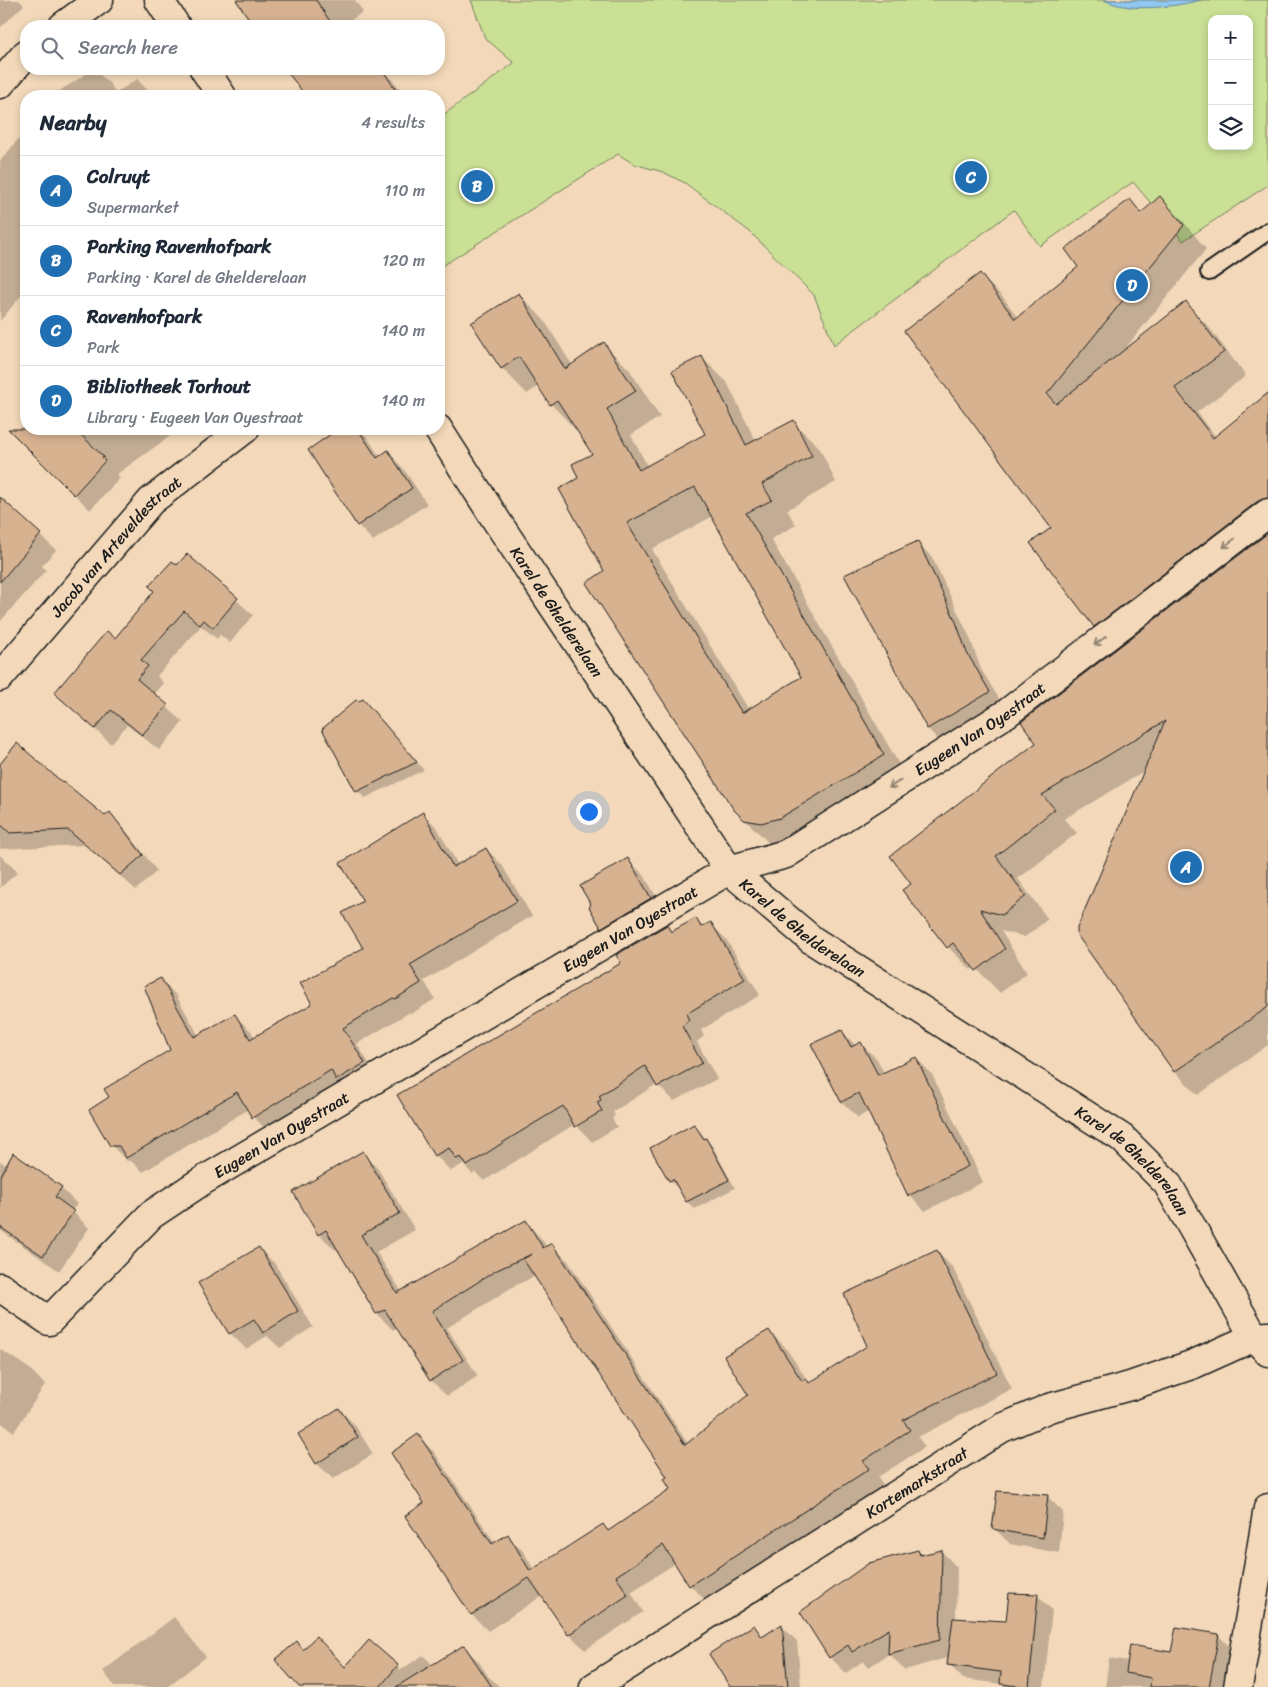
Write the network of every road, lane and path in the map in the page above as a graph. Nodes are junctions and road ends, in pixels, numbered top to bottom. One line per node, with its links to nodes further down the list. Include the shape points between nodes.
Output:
1 (99, 0): 3 (street)
2 (159, 0): 4 (street)
3 (71, 20)
4 (172, 20)
5 (20, 61): 7 (street)
6 (208, 75): 8 (street)
7 (0, 84)
8 (218, 90)
9 (1268, 231): 10 (lane)
10 (1209, 272)
11 (237, 435): 14 (street, Jacob van Arteveldestraat, via 151,501)
12 (442, 435): 15 (street, Karel de Ghelderelaan)
13 (1268, 513): 15 (street, Eugeen Van Oyestraat, one-way to 15, via 1007,713 786,854)
14 (0, 677)
15 (729, 870): 16 (street, Eugeen Van Oyestraat, via 199,1183 151,1215 49,1321); 17 (street, Karel de Ghelderelaan, via 812,940 1122,1138 1167,1183)
16 (0, 1287)
17 (1263, 1342): 19 (street, Kortemarkstraat, via 1130,1386 1049,1408 1002,1428)
18 (1268, 1508): 20 (street)
19 (594, 1687)
20 (1238, 1687)

